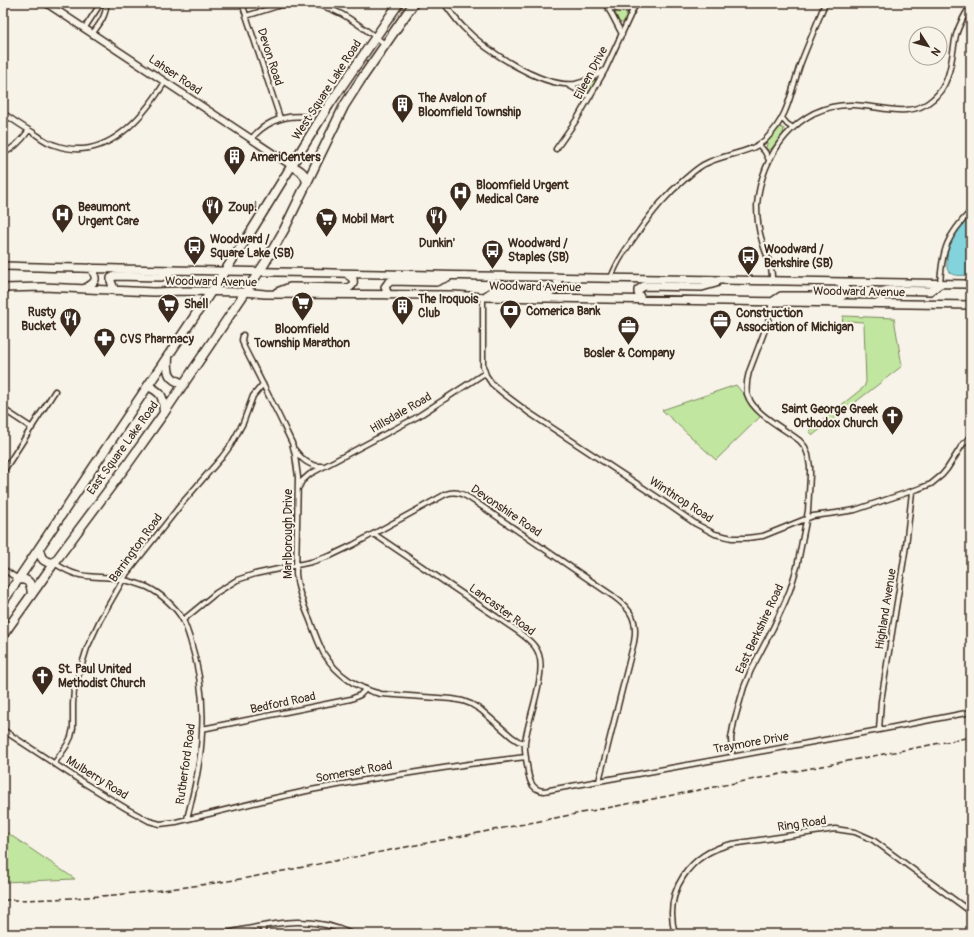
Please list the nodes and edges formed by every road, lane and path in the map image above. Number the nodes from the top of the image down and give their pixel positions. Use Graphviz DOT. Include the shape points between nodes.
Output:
graph roads {
  1 [pos="46,3"];
  2 [pos="101,3"];
  3 [pos="106,3"];
  4 [pos="242,3"];
  5 [pos="293,3"];
  6 [pos="304,3"];
  7 [pos="399,3"];
  8 [pos="414,3"];
  9 [pos="444,3"];
  10 [pos="636,3"];
  11 [pos="826,3"];
  12 [pos="605,4"];
  13 [pos="971,6"];
  14 [pos="634,8"];
  15 [pos="246,16"];
  16 [pos="84,29"];
  17 [pos="92,34"];
  18 [pos="622,34"];
  19 [pos="376,37"];
  20 [pos="386,44"];
  21 [pos="605,70"];
  22 [pos="166,82"];
  23 [pos="565,84"];
  24 [pos="590,97"];
  25 [pos="3,113"];
  26 [pos="308,117"];
  27 [pos="280,118"];
  28 [pos="782,118"];
  29 [pos="793,128"];
  30 [pos="29,130"];
  31 [pos="251,139"];
  32 [pos="759,145"];
  33 [pos="556,149"];
  34 [pos="3,154"];
  35 [pos="769,160"];
  36 [pos="292,166"];
  37 [pos="307,182"];
  38 [pos="971,211"];
  39 [pos="3,266"];
  40 [pos="91,268"];
  41 [pos="175,270"];
  42 [pos="225,271"];
  43 [pos="259,272"];
  44 [pos="347,274"];
  45 [pos="452,275"];
  46 [pos="556,277"];
  47 [pos="611,278"];
  48 [pos="724,280"];
  49 [pos="772,282"];
  50 [pos="841,283"];
  51 [pos="940,284"];
  52 [pos="971,284"];
  53 [pos="3,288"];
  54 [pos="84,288"];
  55 [pos="115,290"];
  56 [pos="211,291"];
  57 [pos="245,292"];
  58 [pos="273,294"];
  59 [pos="388,295"];
  60 [pos="484,297"];
  61 [pos="641,299"];
  62 [pos="772,302"];
  63 [pos="883,303"];
  64 [pos="971,305"];
  65 [pos="243,335"];
  66 [pos="168,357"];
  67 [pos="485,373"];
  68 [pos="184,384"];
  69 [pos="263,384"];
  70 [pos="148,386"];
  71 [pos="55,391"];
  72 [pos="3,409"];
  73 [pos="164,413"];
  74 [pos="32,428"];
  75 [pos="971,437"];
  76 [pos="294,448"];
  77 [pos="325,466"];
  78 [pos="3,472"];
  79 [pos="298,490"];
  80 [pos="912,492"];
  81 [pos="806,519"];
  82 [pos="374,534"];
  83 [pos="39,549"];
  84 [pos="54,563"];
  85 [pos="296,565"];
  86 [pos="3,569"];
  87 [pos="18,579"];
  88 [pos="123,580"];
  89 [pos="32,594"];
  90 [pos="3,602"];
  91 [pos="183,620"];
  92 [pos="3,635"];
  93 [pos="366,689"];
  94 [pos="971,712"];
  95 [pos="202,729"];
  96 [pos="3,730"];
  97 [pos="879,730"];
  98 [pos="525,743"];
  99 [pos="732,757"];
  100 [pos="526,758"];
  101 [pos="54,764"];
  102 [pos="600,781"];
  103 [pos="536,789"];
  104 [pos="187,819"];
  105 [pos="971,912"];
  106 [pos="263,926"];
  107 [pos="222,934"];
  108 [pos="263,934"];
  109 [pos="352,934"];
  110 [pos="675,934"];
  1 -- 16 [label="street, Lahser Road"];
  2 -- 16 [label="street"];
  3 -- 17 [label="street" via="104,17"];
  4 -- 15 [label="street, Devon Road"];
  5 -- 15 [label="street"];
  6 -- 19 [label="street" via="321,5 338,12"];
  7 -- 19 [label="highway, West Square Lake Road"];
  8 -- 20 [label="highway, West Square Lake Road"];
  9 -- 23 [label="street" via="473,37 496,54 532,74"];
  10 -- 14 [label="street, Eileen Drive"];
  11 -- 28 [label="street"];
  12 -- 14 [label="street" via="617,10"];
  12 -- 18 [label="street"];
  13 -- 29 [label="street" via="957,34 946,82 931,102 906,110 853,105 835,106 813,114"];
  14 -- 18 [label="street, Eileen Drive"];
  15 -- 27 [label="street, Devon Road"];
  16 -- 17 [label="street, Lahser Road"];
  17 -- 22 [label="street, Lahser Road"];
  18 -- 21 [label="street, Eileen Drive"];
  19 -- 20 [label="street"];
  19 -- 36 [label="highway, West Square Lake Road"];
  20 -- 37 [label="highway, West Square Lake Road" via="344,106"];
  21 -- 23 [label="street" via="582,82"];
  21 -- 24 [label="street, Eileen Drive"];
  22 -- 30 [label="street" via="150,106 135,122 118,136 93,148 64,148 49,143"];
  22 -- 31 [label="street, Lahser Road"];
  23 -- 24 [label="street"];
  24 -- 33 [label="street, Eileen Drive"];
  25 -- 30 [label="street"];
  26 -- 27 [label="street"];
  27 -- 31 [label="street" via="262,128"];
  28 -- 29 [label="street"];
  28 -- 32 [label="street"];
  29 -- 35 [label="street"];
  30 -- 34 [label="street" via="16,146"];
  31 -- 36 [label="street, Lahser Road"];
  32 -- 35 [label="street"];
  32 -- 47 [label="street" via="708,162 678,185 657,206 634,237"];
  35 -- 49 [label="street" via="757,211 760,236 772,270"];
  36 -- 37 [label="highway" via="303,173"];
  36 -- 42 [label="highway, West Square Lake Road"];
  37 -- 43 [label="highway, West Square Lake Road" via="280,237"];
  38 -- 51 [label="street" via="947,242 942,259"];
  39 -- 40 [label="main road, Woodward Avenue"];
  40 -- 41 [label="main road, Woodward Avenue"];
  40 -- 54 [label="main road" via="96,278"];
  41 -- 42 [label="main road, Woodward Avenue"];
  41 -- 55 [label="main road" via="161,277 115,276 111,278"];
  42 -- 43 [label="main road, Woodward Avenue"];
  42 -- 56 [label="highway, East Square Lake Road"];
  43 -- 44 [label="main road, Woodward Avenue"];
  43 -- 57 [label="highway, East Square Lake Road"];
  44 -- 45 [label="main road, Woodward Avenue"];
  44 -- 58 [label="main road" via="354,279 353,286 349,288 290,286"];
  45 -- 46 [label="main road, Woodward Avenue"];
  45 -- 59 [label="main road" via="436,282 391,281 385,287"];
  46 -- 47 [label="main road, Woodward Avenue"];
  46 -- 60 [label="main road" via="557,288 550,292 494,290"];
  47 -- 48 [label="main road, Woodward Avenue"];
  48 -- 49 [label="main road, Woodward Avenue"];
  48 -- 61 [label="main road" via="702,287 644,286 638,290"];
  49 -- 50 [label="main road, Woodward Avenue"];
  50 -- 51 [label="main road, Woodward Avenue"];
  50 -- 62 [label="main road" via="846,290 842,296 781,296"];
  51 -- 52 [label="main road, Woodward Avenue"];
  51 -- 63 [label="main road" via="931,291 886,290 881,295"];
  53 -- 54 [label="main road, Woodward Avenue"];
  54 -- 55 [label="main road, Woodward Avenue"];
  55 -- 56 [label="main road, Woodward Avenue"];
  56 -- 57 [label="main road, Woodward Avenue"];
  56 -- 66 [label="highway, East Square Lake Road"];
  57 -- 58 [label="main road, Woodward Avenue"];
  57 -- 68 [label="highway, East Square Lake Road"];
  58 -- 59 [label="main road, Woodward Avenue"];
  59 -- 60 [label="main road, Woodward Avenue"];
  60 -- 61 [label="main road, Woodward Avenue"];
  60 -- 67 [label="street"];
  61 -- 62 [label="main road, Woodward Avenue"];
  62 -- 63 [label="main road, Woodward Avenue"];
  62 -- 81 [label="street, East Berkshire Road" via="768,322 747,378 747,389 750,399 759,410 805,446 810,461"];
  63 -- 64 [label="main road, Woodward Avenue"];
  65 -- 69 [label="street, Marlborough Drive" via="244,347"];
  66 -- 68 [label="highway" via="170,376"];
  66 -- 70 [label="highway, East Square Lake Road"];
  67 -- 77 [label="street, Hillsdale Road" via="413,419"];
  67 -- 81 [label="street, Winthrop Road" via="492,384 528,412 707,530 732,538 753,538 768,535"];
  68 -- 73 [label="highway, East Square Lake Road"];
  69 -- 76 [label="street, Marlborough Drive"];
  69 -- 88 [label="street, Barrington Road" via="253,396 243,423 227,451 183,502"];
  70 -- 73 [label="highway" via="161,395"];
  70 -- 83 [label="highway, East Square Lake Road"];
  71 -- 74 [label="street"];
  72 -- 74 [label="street"];
  73 -- 84 [label="highway, East Square Lake Road"];
  74 -- 78 [label="street"];
  75 -- 80 [label="street, Winthrop Road" via="942,475 931,484"];
  76 -- 77 [label="street" via="307,463"];
  76 -- 79 [label="street, Marlborough Drive"];
  77 -- 79 [label="street, Hillsdale Road" via="306,477"];
  79 -- 85 [label="street, Marlborough Drive"];
  80 -- 81 [label="street, Winthrop Road" via="855,510"];
  80 -- 97 [label="street, Highland Avenue" via="905,553 881,701"];
  81 -- 99 [label="street, East Berkshire Road" via="790,590 740,698 732,730"];
  82 -- 85 [label="street, Devonshire Road" via="330,556"];
  82 -- 98 [label="street, Lancaster Road" via="516,630 536,648 540,658 540,672"];
  82 -- 102 [label="street, Devonshire Road" via="446,494 459,493 607,591 628,609 635,623 635,637"];
  83 -- 84 [label="highway" via="45,562"];
  83 -- 87 [label="highway, East Square Lake Road"];
  84 -- 88 [label="street, Rutherford Road" via="76,574"];
  84 -- 89 [label="highway, East Square Lake Road"];
  85 -- 91 [label="street, Devonshire Road" via="237,580 216,593"];
  85 -- 93 [label="street, Marlborough Drive" via="300,596 322,650 339,672"];
  86 -- 87 [label="street"];
  87 -- 89 [label="highway" via="28,581"];
  87 -- 90 [label="highway, East Square Lake Road"];
  88 -- 91 [label="street, Rutherford Road" via="158,594"];
  88 -- 101 [label="street, Barrington Road" via="94,630 87,648 74,690 72,733"];
  89 -- 92 [label="highway, East Square Lake Road"];
  91 -- 95 [label="street, Rutherford Road" via="197,667"];
  93 -- 95 [label="street, Bedford Road" via="351,699"];
  93 -- 98 [label="street, Marlborough Drive" via="381,694 452,698 463,701 481,710 512,737"];
  94 -- 97 [label="street, Traymore Drive"];
  95 -- 104 [label="street, Rutherford Road" via="195,785"];
  96 -- 101 [label="street, Mulberry Road"];
  97 -- 99 [label="street, Traymore Drive"];
  98 -- 100 [label="street, Lancaster Road"];
  99 -- 102 [label="street, Traymore Drive"];
  100 -- 103 [label="street, Lancaster Road" via="530,782"];
  100 -- 104 [label="street, Somerset Road" via="462,765 311,790"];
  101 -- 104 [label="street, Mulberry Road" via="149,821 164,824"];
  102 -- 103 [label="street, Traymore Drive" via="544,791"];
  105 -- 110 [label="street, Ring Road" via="873,840 855,832 831,830 732,844 718,847 705,854 687,870 676,891 672,910"];
  106 -- 107 [label="street"];
  106 -- 108 [label="street"];
  106 -- 109 [label="street" via="284,922 318,923"];
}
